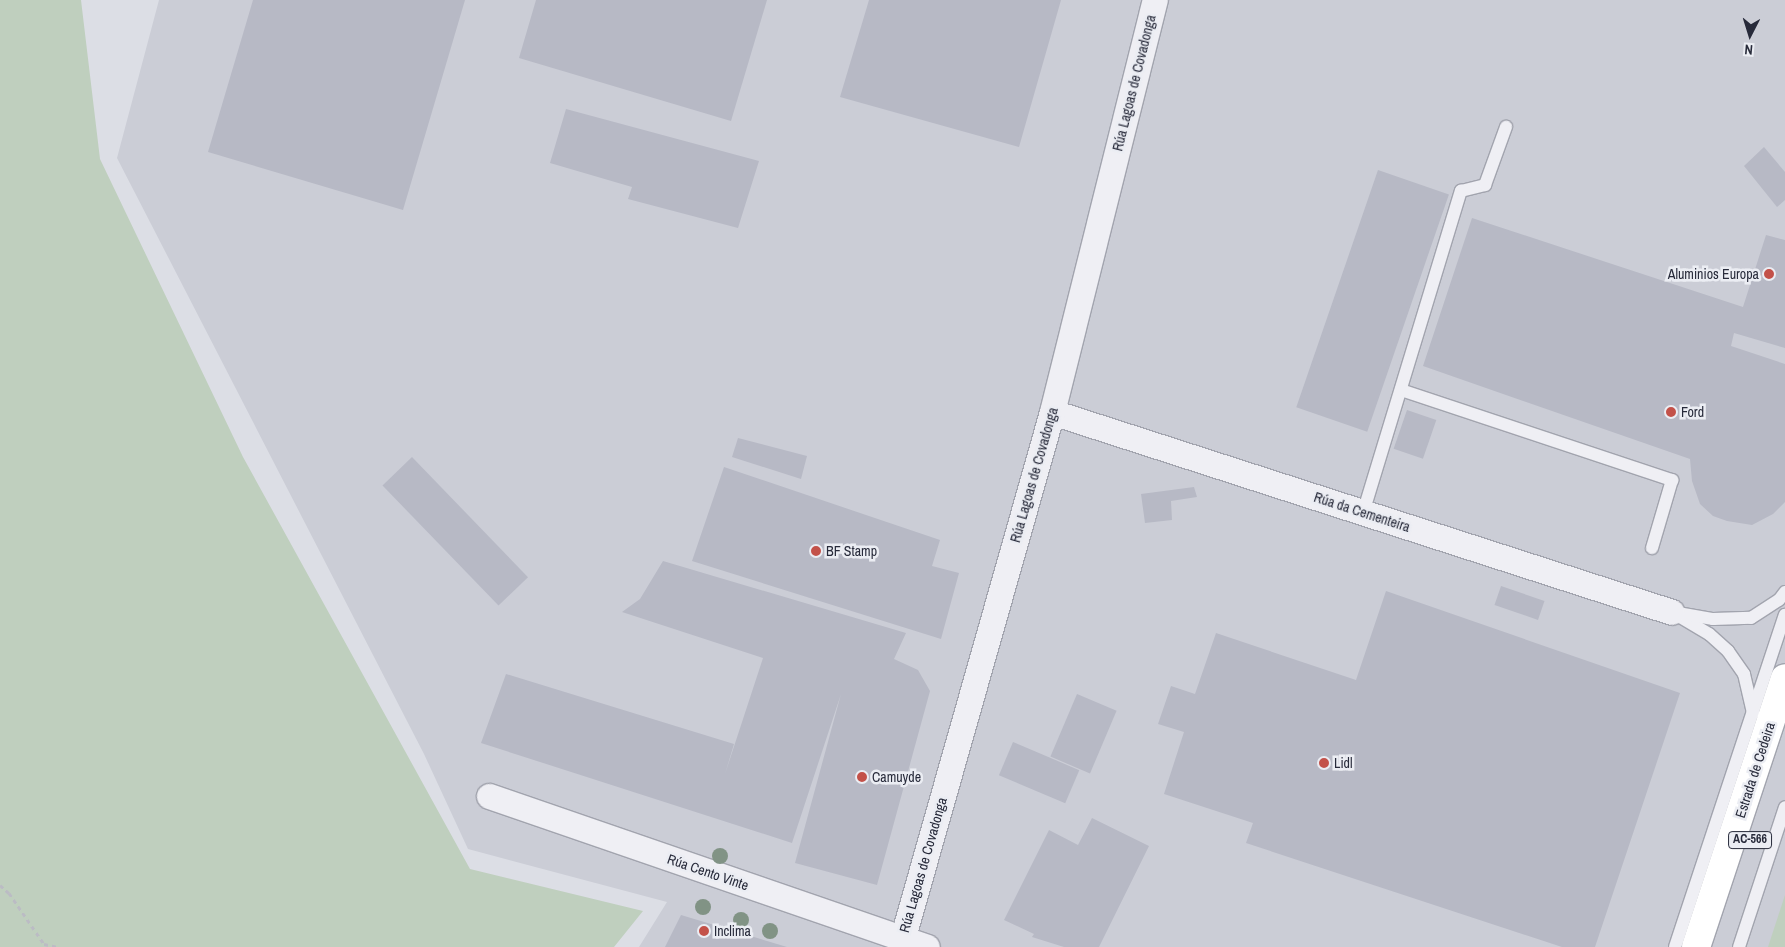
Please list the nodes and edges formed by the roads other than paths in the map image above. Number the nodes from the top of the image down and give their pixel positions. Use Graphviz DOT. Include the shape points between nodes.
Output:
graph roads {
  1 [pos="1154,0"];
  2 [pos="1506,127"];
  3 [pos="1401,390"];
  4 [pos="1052,412"];
  5 [pos="1363,512"];
  6 [pos="1652,548"];
  7 [pos="1785,592"];
  8 [pos="1672,612"];
  9 [pos="1785,615"];
  10 [pos="1785,678"];
  11 [pos="1753,715"];
  12 [pos="1785,734"];
  13 [pos="489,796"];
  14 [pos="1785,807"];
  15 [pos="901,943"];
  16 [pos="927,947"];
  17 [pos="1676,947"];
  18 [pos="1696,947"];
  19 [pos="1715,947"];
  20 [pos="1740,947"];
  1 -- 4 [label="street, Rúa Lagoas de Covadonga"];
  2 -- 3 [label="lane" via="1485,185 1461,191"];
  3 -- 5 [label="lane"];
  3 -- 6 [label="lane" via="1672,480"];
  4 -- 5 [label="street, Rúa da Cementeira"];
  4 -- 15 [label="street, Rúa Lagoas de Covadonga"];
  5 -- 8 [label="street, Rúa da Cementeira"];
  7 -- 8 [label="lane" via="1779,600 1751,618 1713,619"];
  8 -- 11 [label="lane" via="1709,634 1728,651 1744,674"];
  9 -- 11 [label="lane"];
  10 -- 18 [label="main road, Estrada de Cedeira"];
  11 -- 17 [label="lane"];
  12 -- 19 [label="main road, Estrada de Cedeira / AC-566"];
  13 -- 15 [label="street, Rúa Cento Vinte"];
  14 -- 20 [label="lane"];
  15 -- 16 [label="street, Rúa Cento Vinte"];
}
